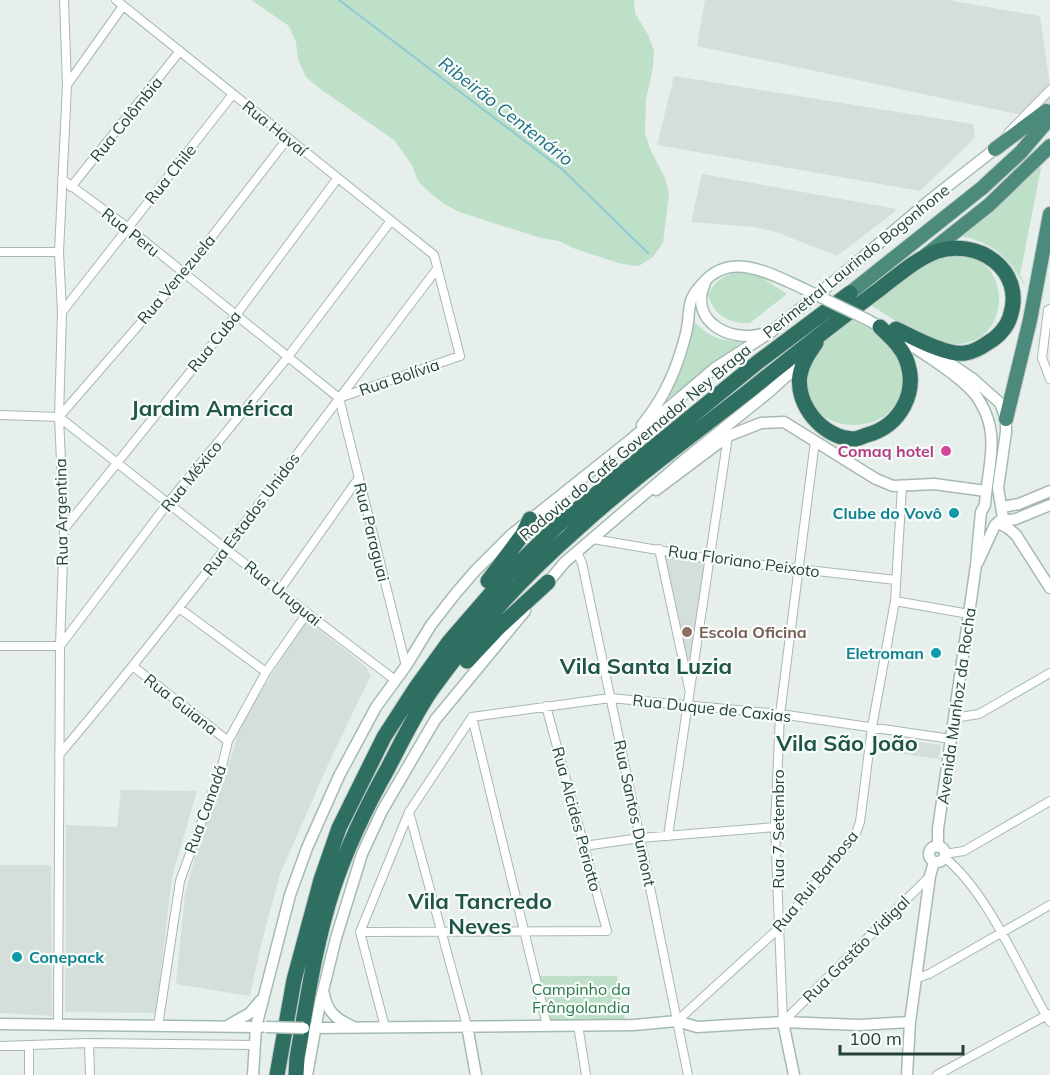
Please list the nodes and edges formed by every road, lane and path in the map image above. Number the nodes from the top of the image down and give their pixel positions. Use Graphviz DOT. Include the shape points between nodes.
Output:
graph roads {
  1 [pos="64,0"];
  2 [pos="116,0"];
  3 [pos="123,6"];
  4 [pos="180,51"];
  5 [pos="66,85"];
  6 [pos="1050,90"];
  7 [pos="233,94"];
  8 [pos="1050,108"];
  9 [pos="1050,117"];
  10 [pos="288,138"];
  11 [pos="1050,146"];
  12 [pos="995,149"];
  13 [pos="62,179"];
  14 [pos="337,179"];
  15 [pos="71,187"];
  16 [pos="1050,214"];
  17 [pos="390,222"];
  18 [pos="127,227"];
  19 [pos="0,252"];
  20 [pos="59,252"];
  21 [pos="924,256"];
  22 [pos="437,269"];
  23 [pos="183,274"];
  24 [pos="707,279"];
  25 [pos="850,293"];
  26 [pos="1050,309"];
  27 [pos="62,312"];
  28 [pos="236,315"];
  29 [pos="874,324"];
  30 [pos="829,327"];
  31 [pos="896,329"];
  32 [pos="771,332"];
  33 [pos="807,356"];
  34 [pos="287,358"];
  35 [pos="1050,379"];
  36 [pos="339,398"];
  37 [pos="0,415"];
  38 [pos="59,417"];
  39 [pos="1005,419"];
  40 [pos="728,436"];
  41 [pos="629,441"];
  42 [pos="815,441"];
  43 [pos="117,461"];
  44 [pos="358,479"];
  45 [pos="902,487"];
  46 [pos="986,491"];
  47 [pos="1050,491"];
  48 [pos="168,503"];
  49 [pos="1050,505"];
  50 [pos="1001,506"];
  51 [pos="983,510"];
  52 [pos="619,516"];
  53 [pos="530,519"];
  54 [pos="998,523"];
  55 [pos="64,529"];
  56 [pos="593,538"];
  57 [pos="226,548"];
  58 [pos="659,549"];
  59 [pos="577,552"];
  60 [pos="711,559"];
  61 [pos="976,565"];
  62 [pos="799,570"];
  63 [pos="896,580"];
  64 [pos="548,582"];
  65 [pos="1050,588"];
  66 [pos="279,591"];
  67 [pos="895,601"];
  68 [pos="179,608"];
  69 [pos="307,613"];
  70 [pos="969,614"];
  71 [pos="0,646"];
  72 [pos="60,646"];
  73 [pos="406,666"];
  74 [pos="134,667"];
  75 [pos="266,672"];
  76 [pos="1050,673"];
  77 [pos="395,680"];
  78 [pos="690,692"];
  79 [pos="610,698"];
  80 [pos="688,705"];
  81 [pos="546,706"];
  82 [pos="403,707"];
  83 [pos="780,714"];
  84 [pos="472,717"];
  85 [pos="954,718"];
  86 [pos="872,727"];
  87 [pos="951,739"];
  88 [pos="402,740"];
  89 [pos="228,741"];
  90 [pos="59,756"];
  91 [pos="1050,801"];
  92 [pos="409,812"];
  93 [pos="775,826"];
  94 [pos="668,836"];
  95 [pos="640,838"];
  96 [pos="584,846"];
  97 [pos="940,855"];
  98 [pos="930,876"];
  99 [pos="1050,904"];
  100 [pos="779,928"];
  101 [pos="524,931"];
  102 [pos="360,932"];
  103 [pos="441,933"];
  104 [pos="1002,934"];
  105 [pos="917,978"];
  106 [pos="325,981"];
  107 [pos="265,995"];
  108 [pos="1049,1017"];
  109 [pos="677,1021"];
  110 [pos="783,1022"];
  111 [pos="910,1023"];
  112 [pos="0,1024"];
  113 [pos="58,1025"];
  114 [pos="547,1025"];
  115 [pos="578,1025"];
  116 [pos="158,1026"];
  117 [pos="467,1026"];
  118 [pos="226,1027"];
  119 [pos="261,1027"];
  120 [pos="309,1028"];
  121 [pos="357,1028"];
  122 [pos="385,1028"];
  123 [pos="89,1043"];
  124 [pos="0,1046"];
  125 [pos="29,1046"];
  126 [pos="254,1046"];
  127 [pos="29,1075"];
  128 [pos="90,1075"];
  129 [pos="253,1075"];
  130 [pos="277,1075"];
  131 [pos="296,1075"];
  132 [pos="307,1075"];
  133 [pos="476,1075"];
  134 [pos="586,1075"];
  135 [pos="688,1075"];
  136 [pos="794,1075"];
  137 [pos="907,1075"];
  138 [pos="937,1075"];
  1 -- 5 [label="street, Rua Argentina"];
  2 -- 3 [label="street, Rua Havaí"];
  3 -- 4 [label="street, Rua Havaí"];
  3 -- 5 [label="street"];
  4 -- 7 [label="street, Rua Havaí"];
  4 -- 15 [label="street, Rua Colômbia"];
  5 -- 13 [label="street, Rua Argentina"];
  6 -- 12 [label="street, Perimetral Laurindo Bogonhone"];
  7 -- 10 [label="street, Rua Havaí"];
  7 -- 18 [label="street, Rua Chile"];
  8 -- 12 [label="highway"];
  9 -- 25 [label="highway, Rodovia do Café Governador Ney Braga" via="1021,152 982,188"];
  10 -- 14 [label="street, Rua Havaí"];
  10 -- 23 [label="street, Rua Venezuela"];
  11 -- 21 [label="highway, Rodovia do Café Governador Ney Braga" via="989,205"];
  12 -- 32 [label="main road, Perimetral Laurindo Bogonhone"];
  13 -- 15 [label="street, Rua Peru"];
  13 -- 20 [label="street, Rua Argentina"];
  14 -- 17 [label="street, Rua Havaí"];
  14 -- 28 [label="street, Rua Cuba"];
  15 -- 18 [label="street, Rua Peru"];
  16 -- 39 [label="highway" via="1030,320"];
  17 -- 22 [label="street, Rua Havaí" via="434,255"];
  17 -- 34 [label="street, Rua México"];
  18 -- 23 [label="street, Rua Peru"];
  18 -- 27 [label="street, Rua Chile"];
  19 -- 20 [label="street"];
  20 -- 27 [label="street, Rua Argentina"];
  21 -- 30 [label="highway, Rodovia do Café Governador Ney Braga"];
  21 -- 31 [label="highway" via="958,247 993,260 1003,269 1014,294 1009,323 994,339 968,353 954,354"];
  22 -- 36 [label="street, Rua Estados Unidos"];
  22 -- 36 [label="street, Rua Bolívia" via="460,356"];
  23 -- 28 [label="street, Rua Peru"];
  23 -- 38 [label="street, Rua Venezuela"];
  24 -- 29 [label="main road, bridge" via="716,271 731,267 761,270"];
  24 -- 32 [label="main road" via="701,306 714,326 740,336"];
  24 -- 41 [label="main road" via="691,300 687,328 670,380"];
  25 -- 82 [label="highway, Rodovia do Café Governador Ney Braga" via="758,362 557,526 471,615"];
  26 -- 35 [label="street" via="1042,358"];
  27 -- 38 [label="street, Rua Argentina"];
  28 -- 34 [label="street, Rua Peru"];
  28 -- 43 [label="street, Rua Cuba"];
  29 -- 31 [label="main road"];
  29 -- 33 [label="highway" via="900,346 907,361 910,388 894,421 876,432 854,439 828,430 813,418 799,385"];
  29 -- 46 [label="main road" via="941,366 977,396 991,429"];
  30 -- 33 [label="highway"];
  30 -- 88 [label="highway, Rodovia do Café Governador Ney Braga" via="662,458 543,560 449,666"];
  31 -- 39 [label="main road" via="987,390 1000,403"];
  32 -- 41 [label="main road, Perimetral Laurindo Bogonhone" via="715,368"];
  33 -- 52 [label="main road"];
  34 -- 36 [label="street, Rua Peru"];
  34 -- 48 [label="street, Rua México"];
  36 -- 44 [label="street, Rua Paraguai"];
  36 -- 57 [label="street, Rua Estados Unidos"];
  37 -- 38 [label="street"];
  38 -- 43 [label="street, Rua Uruguai"];
  38 -- 55 [label="street, Rua Argentina"];
  39 -- 50 [label="main road" via="998,488"];
  40 -- 42 [label="main road" via="761,423 784,422"];
  40 -- 52 [label="main road"];
  40 -- 60 [label="street"];
  41 -- 53 [label="main road, Perimetral Laurindo Bogonhone"];
  42 -- 45 [label="main road" via="876,479"];
  42 -- 62 [label="street, Rua 7 Setembro"];
  43 -- 48 [label="street, Rua Uruguai"];
  43 -- 55 [label="street, Rua Cuba"];
  44 -- 66 [label="street"];
  44 -- 73 [label="street, Rua Paraguai"];
  45 -- 46 [label="main road" via="934,484"];
  45 -- 63 [label="street, Rua Rui Barbosa"];
  46 -- 51 [label="main road"];
  47 -- 50 [label="main road" via="1019,504"];
  48 -- 57 [label="street, Rua Uruguai"];
  48 -- 72 [label="street, Rua México"];
  49 -- 54 [label="main road"];
  50 -- 51 [label="main road" via="994,502"];
  50 -- 54 [label="main road" via="1004,514"];
  51 -- 54 [label="main road" via="987,524"];
  51 -- 61 [label="main road"];
  52 -- 56 [label="main road"];
  53 -- 73 [label="main road, Perimetral Laurindo Bogonhone" via="475,571 431,625"];
  53 -- 82 [label="highway" via="505,561 446,634"];
  54 -- 61 [label="main road"];
  54 -- 65 [label="main road" via="1016,535"];
  55 -- 72 [label="street, Rua Argentina"];
  56 -- 58 [label="street, Rua Floriano Peixoto"];
  56 -- 59 [label="main road"];
  57 -- 66 [label="street, Rua Uruguai"];
  57 -- 68 [label="street, Rua Estados Unidos"];
  58 -- 60 [label="street, Rua Floriano Peixoto"];
  58 -- 78 [label="street"];
  59 -- 64 [label="main road"];
  59 -- 79 [label="street, Rua Santos Dumont"];
  60 -- 62 [label="street, Rua Floriano Peixoto"];
  60 -- 78 [label="street"];
  61 -- 70 [label="main road, Avenida Munhoz da Rocha"];
  62 -- 63 [label="street, Rua Floriano Peixoto"];
  62 -- 83 [label="street, Rua 7 Setembro"];
  63 -- 67 [label="street, Rua Rui Barbosa"];
  64 -- 88 [label="highway" via="471,655"];
  64 -- 106 [label="main road" via="448,701 402,774 362,854"];
  66 -- 69 [label="street, Rua Uruguai"];
  67 -- 70 [label="street"];
  67 -- 86 [label="street, Rua Rui Barbosa"];
  68 -- 74 [label="street, Rua Estados Unidos"];
  68 -- 75 [label="street"];
  69 -- 75 [label="street, Rua Canadá"];
  69 -- 77 [label="street, Rua Uruguai"];
  70 -- 85 [label="main road, Avenida Munhoz da Rocha"];
  71 -- 72 [label="street"];
  72 -- 90 [label="street, Rua Argentina"];
  73 -- 77 [label="main road, Perimetral Laurindo Bogonhone"];
  74 -- 89 [label="street, Rua Guiana"];
  74 -- 90 [label="street, Rua Estados Unidos"];
  75 -- 89 [label="street, Rua Canadá"];
  76 -- 85 [label="street" via="979,714"];
  77 -- 107 [label="main road, Perimetral Laurindo Bogonhone" via="339,776 307,848 290,895"];
  78 -- 80 [label="street"];
  79 -- 80 [label="street, Rua Duque de Caxias"];
  79 -- 81 [label="street, Rua Duque de Caxias"];
  79 -- 95 [label="street, Rua Santos Dumont"];
  80 -- 83 [label="street, Rua Duque de Caxias"];
  80 -- 94 [label="street"];
  81 -- 84 [label="street, Rua Duque de Caxias"];
  81 -- 96 [label="street, Rua Alcides Periotto"];
  82 -- 130 [label="highway, Rodovia do Café Governador Ney Braga" via="339,828 321,880 294,980"];
  83 -- 86 [label="street, Rua Duque de Caxias"];
  83 -- 93 [label="street, Rua 7 Setembro"];
  84 -- 92 [label="street"];
  84 -- 101 [label="street"];
  85 -- 87 [label="main road, Avenida Munhoz da Rocha"];
  86 -- 87 [label="street, Rua Duque de Caxias"];
  86 -- 100 [label="street, Rua Rui Barbosa" via="855,836"];
  87 -- 97 [label="main road, Avenida Munhoz da Rocha" via="938,829"];
  88 -- 131 [label="highway, Rodovia do Café Governador Ney Braga" via="346,850 332,891 317,944"];
  89 -- 116 [label="street, Rua Canadá" via="180,881"];
  90 -- 113 [label="street, Rua Argentina"];
  91 -- 97 [label="street" via="964,851"];
  92 -- 102 [label="street"];
  92 -- 103 [label="street"];
  93 -- 94 [label="street"];
  93 -- 100 [label="street, Rua 7 Setembro"];
  94 -- 95 [label="street"];
  95 -- 96 [label="street"];
  95 -- 109 [label="street, Rua Santos Dumont"];
  96 -- 101 [label="street, Rua Alcides Periotto" via="607,931"];
  97 -- 98 [label="main road, Avenida Munhoz da Rocha"];
  97 -- 104 [label="street" via="972,886"];
  98 -- 105 [label="main road, Avenida Munhoz da Rocha"];
  98 -- 110 [label="street, Rua Gastão Vidigal"];
  99 -- 104 [label="street"];
  100 -- 109 [label="street, Rua Rui Barbosa"];
  100 -- 110 [label="street, Rua 7 Setembro"];
  101 -- 103 [label="street"];
  101 -- 114 [label="street"];
  102 -- 103 [label="street"];
  102 -- 122 [label="street"];
  103 -- 117 [label="street"];
  104 -- 105 [label="street"];
  104 -- 108 [label="street"];
  105 -- 111 [label="main road, Avenida Munhoz da Rocha"];
  106 -- 120 [label="main road"];
  106 -- 121 [label="main road" via="328,1009"];
  107 -- 118 [label="main road" via="250,1013"];
  107 -- 119 [label="main road, Perimetral Laurindo Bogonhone"];
  108 -- 138 [label="street"];
  109 -- 110 [label="main road" via="697,1027"];
  109 -- 115 [label="main road"];
  109 -- 135 [label="street, Rua Santos Dumont"];
  110 -- 111 [label="main road"];
  110 -- 136 [label="main road, Rua 7 Setembro"];
  111 -- 137 [label="main road, Avenida Munhoz da Rocha"];
  112 -- 113 [label="main road"];
  113 -- 116 [label="main road"];
  114 -- 115 [label="main road"];
  114 -- 117 [label="main road"];
  115 -- 134 [label="street"];
  116 -- 118 [label="main road"];
  117 -- 122 [label="main road"];
  117 -- 133 [label="main road"];
  118 -- 119 [label="main road"];
  119 -- 120 [label="main road, bridge"];
  119 -- 126 [label="main road, Perimetral Laurindo Bogonhone"];
  120 -- 121 [label="main road"];
  120 -- 132 [label="main road"];
  121 -- 122 [label="main road"];
  123 -- 125 [label="street"];
  123 -- 126 [label="street"];
  123 -- 128 [label="street"];
  124 -- 125 [label="street"];
  125 -- 127 [label="street"];
  126 -- 129 [label="main road, Perimetral Laurindo Bogonhone"];
}
